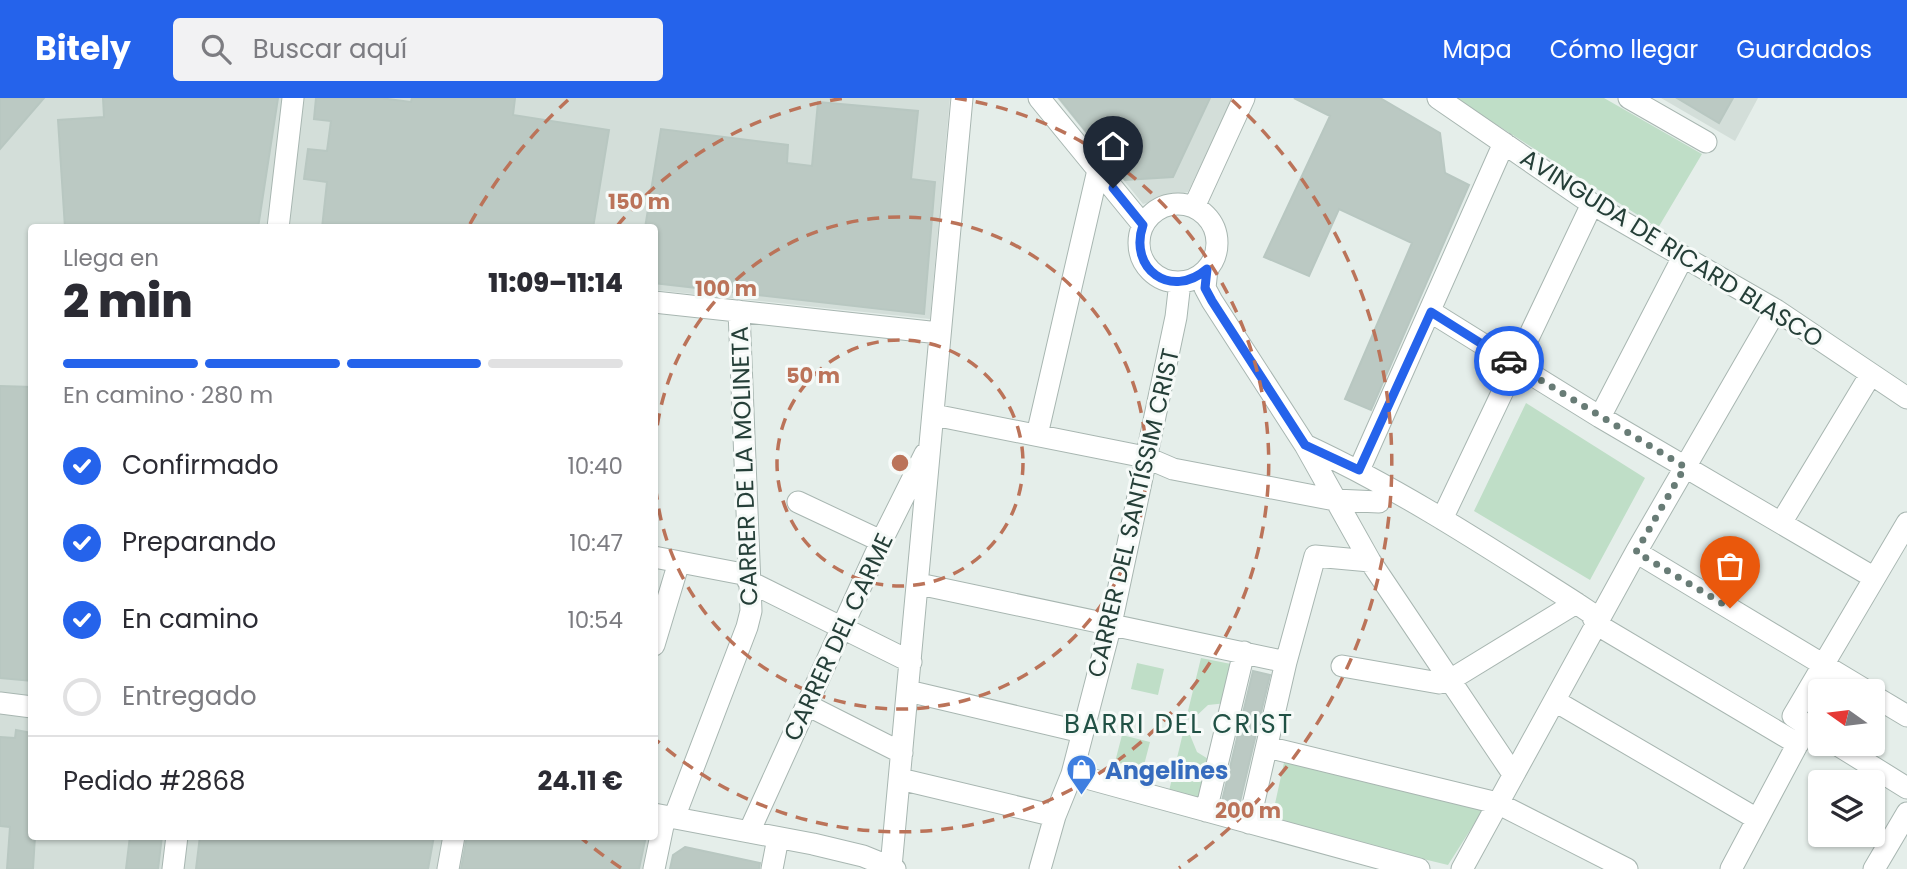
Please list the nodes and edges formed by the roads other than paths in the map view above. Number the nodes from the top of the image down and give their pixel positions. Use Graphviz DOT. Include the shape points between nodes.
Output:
graph roads {
  1 [pos="293,98"];
  2 [pos="1039,98"];
  3 [pos="1244,98"];
  4 [pos="1438,98"];
  5 [pos="1629,98"];
  6 [pos="964,103"];
  7 [pos="1706,142"];
  8 [pos="1504,143"];
  9 [pos="1098,170"];
  10 [pos="1592,204"];
  11 [pos="1194,207"];
  12 [pos="278,224"];
  13 [pos="1143,225"];
  14 [pos="1683,257"];
  15 [pos="1193,277"];
  16 [pos="658,302"];
  17 [pos="1776,310"];
  18 [pos="739,311"];
  19 [pos="1431,312"];
  20 [pos="939,333"];
  21 [pos="1515,365"];
  22 [pos="1871,374"];
  23 [pos="1907,398"];
  24 [pos="934,415"];
  25 [pos="1601,418"];
  26 [pos="1037,435"];
  27 [pos="931,443"];
  28 [pos="1305,445"];
  29 [pos="1145,457"];
  30 [pos="1685,467"];
  31 [pos="1359,470"];
  32 [pos="1402,496"];
  33 [pos="1335,500"];
  34 [pos="797,502"];
  35 [pos="1379,502"];
  36 [pos="895,513"];
  37 [pos="1442,519"];
  38 [pos="1782,523"];
  39 [pos="1907,523"];
  40 [pos="924,526"];
  41 [pos="1355,537"];
  42 [pos="881,541"];
  43 [pos="1636,552"];
  44 [pos="658,558"];
  45 [pos="1370,561"];
  46 [pos="679,562"];
  47 [pos="1873,577"];
  48 [pos="748,578"];
  49 [pos="919,584"];
  50 [pos="1576,603"];
  51 [pos="1111,624"];
  52 [pos="1596,624"];
  53 [pos="842,628"];
  54 [pos="658,632"];
  55 [pos="1244,652"];
  56 [pos="911,662"];
  57 [pos="1286,662"];
  58 [pos="1823,665"];
  59 [pos="1342,666"];
  60 [pos="1815,679"];
  61 [pos="1847,679"];
  62 [pos="1450,680"];
  63 [pos="1808,690"];
  64 [pos="908,691"];
  65 [pos="1555,701"];
  66 [pos="0,703"];
  67 [pos="1885,703"];
  68 [pos="807,705"];
  69 [pos="28,706"];
  70 [pos="1907,716"];
  71 [pos="1082,733"];
  72 [pos="1808,735"];
  73 [pos="1267,747"];
  74 [pos="902,753"];
  75 [pos="1855,756"];
  76 [pos="1072,774"];
  77 [pos="1513,774"];
  78 [pos="900,779"];
  79 [pos="1907,788"];
  80 [pos="1497,803"];
  81 [pos="1206,811"];
  82 [pos="1907,813"];
  83 [pos="665,816"];
  84 [pos="1055,816"];
  85 [pos="1757,819"];
  86 [pos="1248,823"];
  87 [pos="749,832"];
  88 [pos="778,838"];
  89 [pos="177,840"];
  90 [pos="453,840"];
  91 [pos="849,861"];
  92 [pos="893,868"];
  93 [pos="173,869"];
  94 [pos="448,869"];
  95 [pos="654,869"];
  96 [pos="772,869"];
  97 [pos="1040,869"];
  98 [pos="1419,869"];
  99 [pos="1462,869"];
  100 [pos="1627,869"];
  101 [pos="1731,869"];
  102 [pos="1874,869"];
  1 -- 12 [label="street"];
  2 -- 9 [label="street"];
  3 -- 11 [label="street"];
  4 -- 8 [label="street, AVINGUDA DE RICARD BLASCO"];
  5 -- 7 [label="street"];
  6 -- 20 [label="street"];
  8 -- 10 [label="street, AVINGUDA DE RICARD BLASCO"];
  8 -- 19 [label="street"];
  9 -- 13 [label="street"];
  9 -- 26 [label="street"];
  10 -- 14 [label="street, AVINGUDA DE RICARD BLASCO"];
  10 -- 21 [label="street"];
  11 -- 13 [label="street" via="1165,206"];
  11 -- 15 [label="street" via="1208,218 1216,235 1215,253"];
  13 -- 15 [label="street" via="1139,245 1145,264 1160,278"];
  14 -- 17 [label="street, AVINGUDA DE RICARD BLASCO"];
  14 -- 25 [label="street"];
  15 -- 28 [label="street" via="1205,288"];
  15 -- 29 [label="street, CARRER DEL SANTÍSSIM CRIST" via="1176,317"];
  16 -- 18 [label="street"];
  17 -- 22 [label="street, AVINGUDA DE RICARD BLASCO"];
  17 -- 30 [label="street"];
  18 -- 20 [label="street"];
  18 -- 48 [label="street, CARRER DE LA MOLINETA"];
  19 -- 21 [label="street"];
  19 -- 31 [label="street"];
  20 -- 24 [label="street"];
  21 -- 25 [label="street"];
  21 -- 37 [label="street"];
  22 -- 23 [label="street, AVINGUDA DE RICARD BLASCO"];
  22 -- 38 [label="street"];
  24 -- 26 [label="street"];
  24 -- 27 [label="street"];
  25 -- 30 [label="street"];
  26 -- 29 [label="street"];
  27 -- 36 [label="street, CARRER DEL CARME"];
  27 -- 40 [label="street"];
  28 -- 31 [label="street"];
  28 -- 33 [label="street"];
  29 -- 33 [label="street" via="1173,469"];
  29 -- 51 [label="street, CARRER DEL SANTÍSSIM CRIST"];
  30 -- 38 [label="street"];
  30 -- 43 [label="street"];
  31 -- 32 [label="street"];
  32 -- 35 [label="street"];
  32 -- 37 [label="street"];
  33 -- 35 [label="street"];
  33 -- 41 [label="street"];
  34 -- 42 [label="street"];
  35 -- 41 [label="street"];
  36 -- 40 [label="street"];
  36 -- 42 [label="street, CARRER DEL CARME"];
  37 -- 50 [label="street"];
  38 -- 47 [label="street"];
  39 -- 47 [label="street"];
  40 -- 49 [label="street"];
  41 -- 45 [label="street"];
  42 -- 53 [label="street, CARRER DEL CARME"];
  43 -- 52 [label="street"];
  43 -- 58 [label="street"];
  44 -- 46 [label="street"];
  45 -- 57 [label="street" via="1315,556"];
  45 -- 62 [label="street"];
  46 -- 48 [label="street"];
  46 -- 54 [label="street"];
  47 -- 58 [label="street"];
  48 -- 53 [label="street"];
  48 -- 83 [label="street, CARRER DE LA MOLINETA" via="751,611 747,627"];
  49 -- 51 [label="street"];
  49 -- 56 [label="street"];
  50 -- 52 [label="street" via="1591,613"];
  50 -- 62 [label="street"];
  51 -- 55 [label="street"];
  51 -- 71 [label="street, CARRER DEL SANTÍSSIM CRIST"];
  52 -- 65 [label="street"];
  52 -- 72 [label="street"];
  53 -- 56 [label="street"];
  53 -- 68 [label="street, CARRER DEL CARME"];
  55 -- 57 [label="street"];
  55 -- 81 [label="street"];
  56 -- 64 [label="street"];
  57 -- 73 [label="street"];
  58 -- 60 [label="street"];
  58 -- 61 [label="street"];
  59 -- 62 [label="street" via="1428,683"];
  62 -- 77 [label="street"];
  63 -- 72 [label="street" via="1793,716"];
  64 -- 71 [label="street"];
  64 -- 74 [label="street"];
  65 -- 77 [label="street"];
  65 -- 85 [label="street"];
  66 -- 69 [label="street"];
  67 -- 70 [label="street"];
  68 -- 74 [label="street"];
  68 -- 87 [label="street, CARRER DEL CARME"];
  71 -- 76 [label="street, CARRER DEL SANTÍSSIM CRIST"];
  72 -- 85 [label="street"];
  73 -- 80 [label="street"];
  73 -- 86 [label="street"];
  74 -- 78 [label="street"];
  75 -- 79 [label="street"];
  76 -- 81 [label="street"];
  76 -- 84 [label="street, CARRER DEL SANTÍSSIM CRIST"];
  77 -- 80 [label="street"];
  78 -- 84 [label="street"];
  78 -- 92 [label="street"];
  80 -- 99 [label="street"];
  80 -- 100 [label="street"];
  81 -- 86 [label="street"];
  82 -- 102 [label="street"];
  83 -- 87 [label="street"];
  83 -- 95 [label="street, CARRER DE LA MOLINETA"];
  84 -- 97 [label="street, CARRER DEL SANTÍSSIM CRIST"];
  85 -- 101 [label="street"];
  86 -- 98 [label="street"];
  87 -- 88 [label="street"];
  88 -- 91 [label="street"];
  88 -- 96 [label="street"];
  89 -- 93 [label="street"];
  90 -- 94 [label="street"];
  91 -- 92 [label="street"];
}
